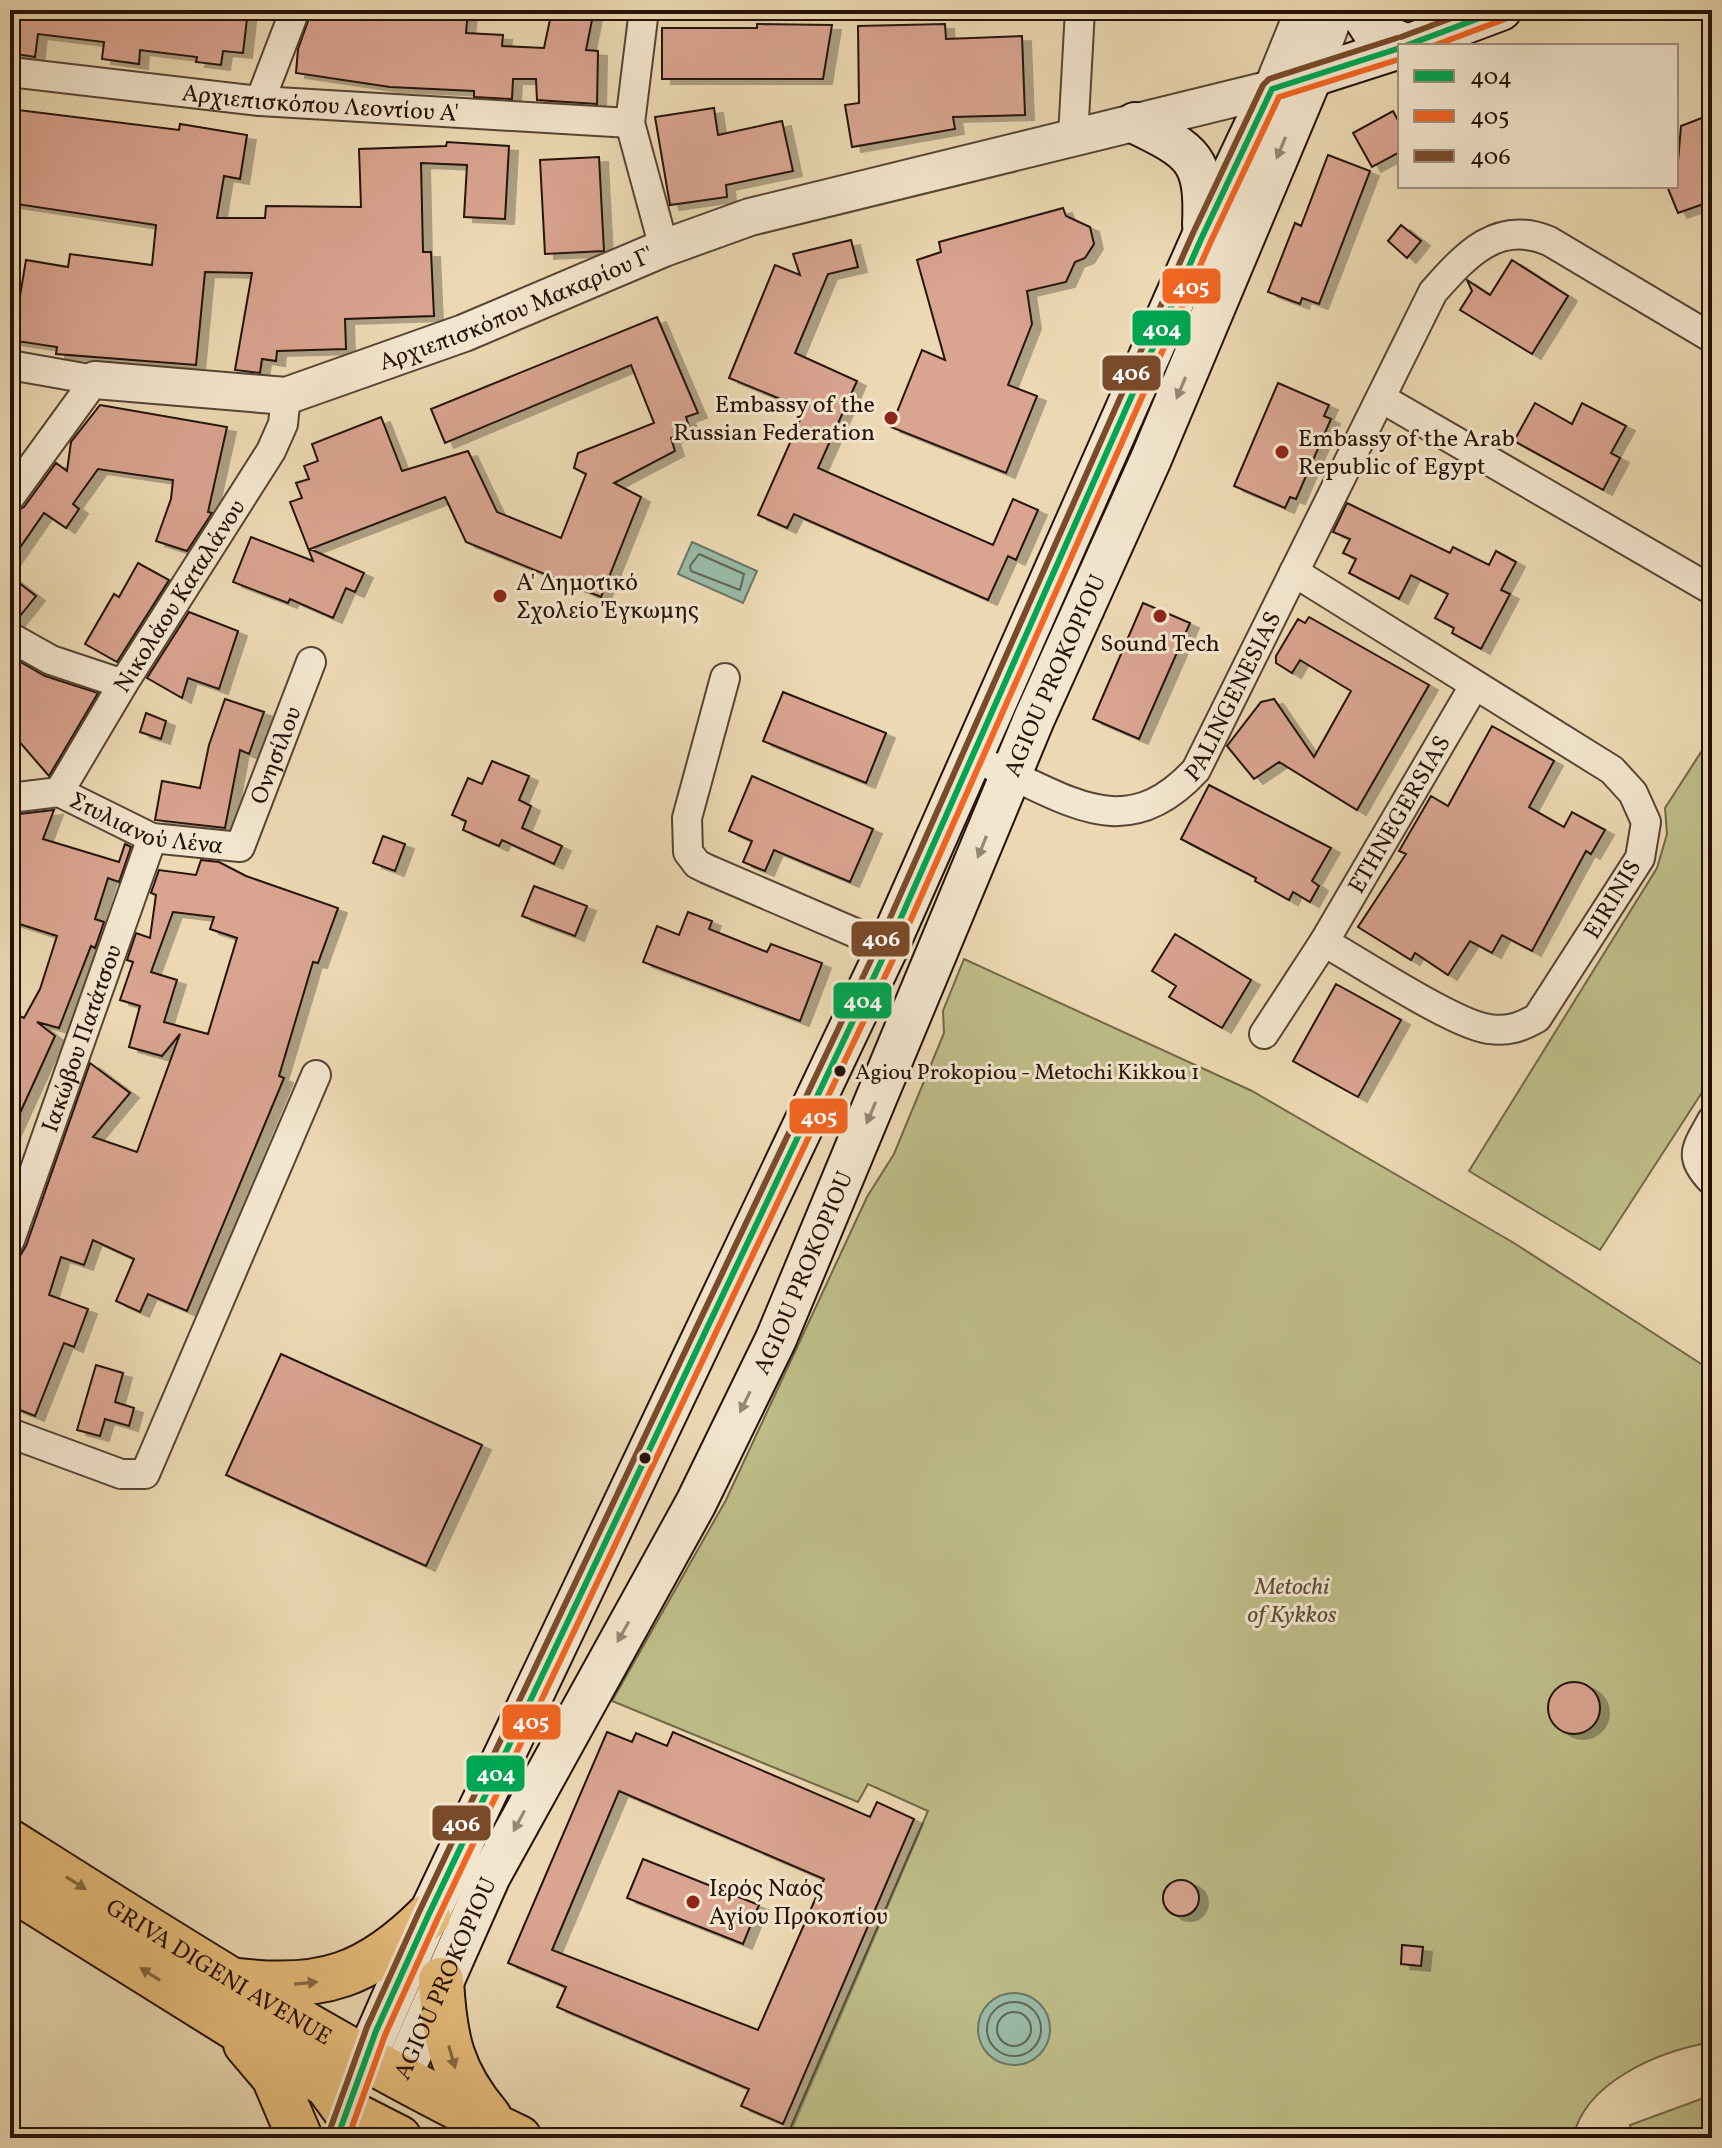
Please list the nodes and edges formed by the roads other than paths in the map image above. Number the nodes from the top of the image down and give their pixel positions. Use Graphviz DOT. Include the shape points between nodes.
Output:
graph roads {
  1 [pos="295,10"];
  2 [pos="644,10"];
  3 [pos="1080,10"];
  4 [pos="1304,10"];
  5 [pos="1336,10"];
  6 [pos="1359,10"];
  7 [pos="1501,10"];
  8 [pos="1400,44"];
  9 [pos="1409,44"];
  10 [pos="1398,48"];
  11 [pos="10,72"];
  12 [pos="1312,76"];
  13 [pos="1272,89"];
  14 [pos="260,101"];
  15 [pos="630,123"];
  16 [pos="1135,123"];
  17 [pos="1073,137"];
  18 [pos="1202,237"];
  19 [pos="664,248"];
  20 [pos="1712,338"];
  21 [pos="10,365"];
  22 [pos="95,380"];
  23 [pos="286,396"];
  24 [pos="1381,398"];
  25 [pos="10,497"];
  26 [pos="1294,572"];
  27 [pos="1712,590"];
  28 [pos="10,637"];
  29 [pos="311,662"];
  30 [pos="725,678"];
  31 [pos="123,684"];
  32 [pos="1474,686"];
  33 [pos="971,757"];
  34 [pos="1011,774"];
  35 [pos="59,792"];
  36 [pos="10,798"];
  37 [pos="152,838"];
  38 [pos="240,847"];
  39 [pos="1324,942"];
  40 [pos="888,947"];
  41 [pos="1264,1034"];
  42 [pos="316,1075"];
  43 [pos="1712,1120"];
  44 [pos="1712,1181"];
  45 [pos="10,1240"];
  46 [pos="10,1433"];
  47 [pos="10,1842"];
  48 [pos="10,1887"];
  49 [pos="428,1916"];
  50 [pos="441,1980"];
  51 [pos="222,1998"];
  52 [pos="368,2107"];
  53 [pos="492,2135"];
  54 [pos="300,2138"];
  1 -- 14 [label="street"];
  2 -- 15 [label="street"];
  3 -- 17 [label="street"];
  4 -- 13 [label="street"];
  5 -- 12 [label="street"];
  6 -- 8 [label="main road" via="1372,30"];
  7 -- 9 [label="main road"];
  10 -- 12 [label="main road"];
  11 -- 14 [label="street, Αρχιεπισκόπου Λεοντίου Α'"];
  12 -- 13 [label="main road"];
  12 -- 34 [label="main road, AGIOU PROKOPIOU, one-way"];
  13 -- 16 [label="street"];
  13 -- 18 [label="main road, AGIOU PROKOPIOU"];
  14 -- 15 [label="street, Αρχιεπισκόπου Λεοντίου Α'"];
  15 -- 19 [label="street"];
  16 -- 17 [label="street, Αρχιεπισκόπου Μακαρίου Γ'"];
  16 -- 18 [label="main road" via="1177,143 1197,164 1205,192"];
  17 -- 19 [label="street, Αρχιεπισκόπου Μακαρίου Γ'" via="750,217"];
  18 -- 33 [label="main road, AGIOU PROKOPIOU"];
  19 -- 23 [label="street, Αρχιεπισκόπου Μακαρίου Γ'" via="464,333"];
  20 -- 24 [label="street, PALINGENESIAS" via="1549,241 1531,233 1506,236 1486,242 1462,260 1433,292"];
  21 -- 22 [label="street"];
  22 -- 23 [label="street, Αρχιεπισκόπου Μακαρίου Γ'"];
  22 -- 25 [label="street"];
  23 -- 31 [label="street, Νικολάου Καταλάνου" via="283,424 271,451"];
  24 -- 26 [label="street, PALINGENESIAS"];
  24 -- 27 [label="street"];
  26 -- 32 [label="street, EIRINIS"];
  26 -- 34 [label="street, PALINGENESIAS" via="1196,770 1176,791 1153,805 1121,814 1082,806"];
  28 -- 31 [label="street" via="51,660"];
  29 -- 38 [label="street, Ονησίλου"];
  30 -- 40 [label="street" via="687,818 688,852 707,869"];
  31 -- 35 [label="street, Νικολάου Καταλάνου"];
  32 -- 39 [label="street, ETHNEGERSIAS"];
  32 -- 39 [label="street, EIRINIS" via="1612,770 1633,793 1646,822 1640,858 1537,1018 1521,1027 1503,1030 1469,1023"];
  33 -- 34 [label="street, PALINGENESIAS"];
  33 -- 40 [label="main road, AGIOU PROKOPIOU"];
  34 -- 50 [label="main road, AGIOU PROKOPIOU, one-way" via="776,1339 696,1503 497,1862"];
  35 -- 36 [label="street, Στυλιανού Λένα"];
  35 -- 37 [label="street, Στυλιανού Λένα"];
  37 -- 38 [label="street, Στυλιανού Λένα"];
  37 -- 45 [label="street, Ιακώβου Πατάτσου"];
  39 -- 41 [label="street, ETHNEGERSIAS"];
  40 -- 49 [label="main road, AGIOU PROKOPIOU"];
  42 -- 46 [label="street" via="145,1474 121,1474"];
  43 -- 44 [label="street" via="1696,1150 1698,1167"];
  47 -- 51 [label="main road, GRIVA DIGENI AVENUE, one-way"];
  51 -- 48 [label="main road, GRIVA DIGENI AVENUE, one-way"];
  51 -- 49 [label="main road, one-way" via="344,1976 382,1958"];
  49 -- 52 [label="main road, AGIOU PROKOPIOU"];
  50 -- 52 [label="main road, AGIOU PROKOPIOU"];
  50 -- 53 [label="main road, one-way" via="456,2072"];
  51 -- 52 [label="main road, GRIVA DIGENI AVENUE"];
  51 -- 54 [label="main road" via="274,2077"];
  52 -- 53 [label="main road, GRIVA DIGENI AVENUE"];
}
